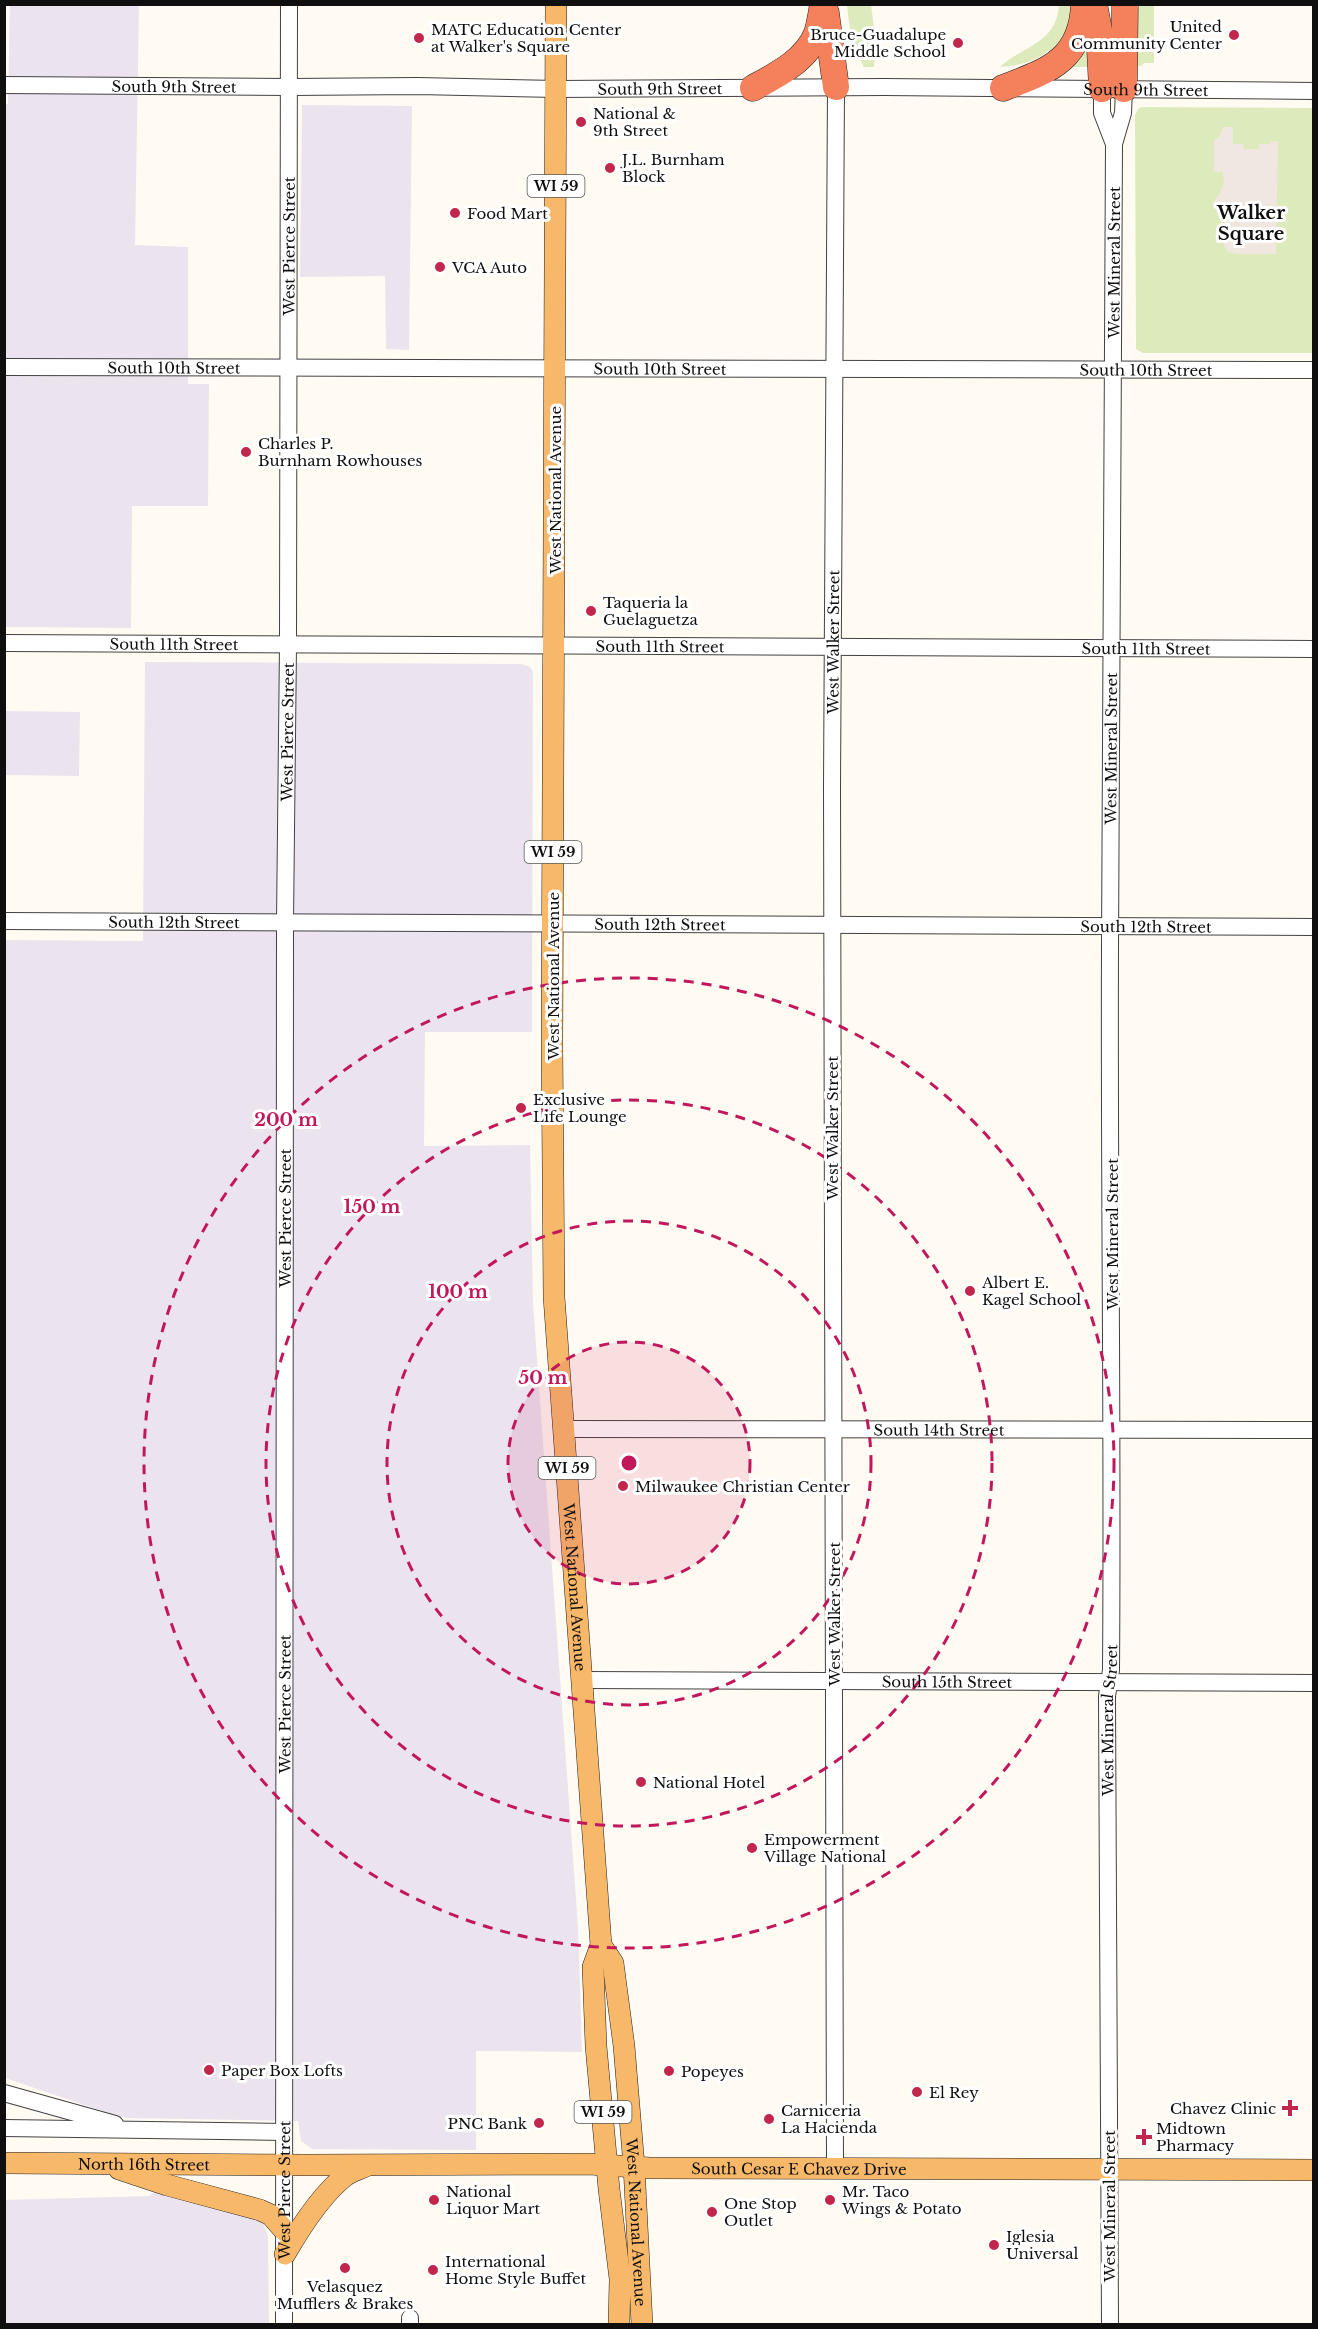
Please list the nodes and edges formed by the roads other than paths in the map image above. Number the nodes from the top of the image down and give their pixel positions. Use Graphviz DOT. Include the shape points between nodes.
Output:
graph roads {
  1 [pos="289,4"];
  2 [pos="556,4"];
  3 [pos="824,4"];
  4 [pos="840,4"];
  5 [pos="1084,4"];
  6 [pos="1094,4"];
  7 [pos="1125,4"];
  8 [pos="4,85"];
  9 [pos="289,87"];
  10 [pos="836,87"];
  11 [pos="753,88"];
  12 [pos="1003,88"];
  13 [pos="556,89"];
  14 [pos="1113,89"];
  15 [pos="1314,90"];
  16 [pos="4,368"];
  17 [pos="288,368"];
  18 [pos="555,368"];
  19 [pos="834,369"];
  20 [pos="1112,369"];
  21 [pos="1314,370"];
  22 [pos="4,643"];
  23 [pos="288,645"];
  24 [pos="554,647"];
  25 [pos="833,648"];
  26 [pos="1112,649"];
  27 [pos="1314,649"];
  28 [pos="4,921"];
  29 [pos="285,922"];
  30 [pos="553,924"];
  31 [pos="834,925"];
  32 [pos="1110,926"];
  33 [pos="1314,927"];
  34 [pos="564,1429"];
  35 [pos="1113,1429"];
  36 [pos="833,1430"];
  37 [pos="1314,1430"];
  38 [pos="583,1680"];
  39 [pos="834,1682"];
  40 [pos="1109,1683"];
  41 [pos="1314,1683"];
  42 [pos="601,1945"];
  43 [pos="596,2046"];
  44 [pos="624,2046"];
  45 [pos="4,2093"];
  46 [pos="4,2128"];
  47 [pos="136,2130"];
  48 [pos="284,2132"];
  49 [pos="4,2163"];
  50 [pos="101,2163"];
  51 [pos="607,2164"];
  52 [pos="284,2165"];
  53 [pos="368,2165"];
  54 [pos="634,2166"];
  55 [pos="835,2169"];
  56 [pos="1110,2170"];
  57 [pos="1314,2170"];
  58 [pos="284,2230"];
  59 [pos="285,2254"];
  60 [pos="629,2279"];
  61 [pos="284,2325"];
  62 [pos="619,2325"];
  63 [pos="642,2325"];
  64 [pos="1110,2325"];
  1 -- 9 [label="street, West Pierce Street"];
  2 -- 13 [label="main road, West National Avenue / WI 59"];
  3 -- 10 [label="highway"];
  3 -- 11 [label="highway" via="817,34 800,57"];
  4 -- 10 [label="highway"];
  5 -- 12 [label="highway" via="1079,33 1063,58 1048,70"];
  6 -- 14 [label="highway"];
  7 -- 14 [label="highway"];
  8 -- 9 [label="street, South 9th Street"];
  9 -- 13 [label="street, South 9th Street"];
  9 -- 17 [label="street, West Pierce Street"];
  10 -- 11 [label="street, South 9th Street"];
  10 -- 12 [label="street, South 9th Street"];
  10 -- 19 [label="street, West Walker Street"];
  11 -- 13 [label="street, South 9th Street"];
  12 -- 14 [label="street, South 9th Street"];
  13 -- 18 [label="main road, West National Avenue / WI 59"];
  14 -- 15 [label="street, South 9th Street"];
  14 -- 20 [label="street, West Mineral Street" via="1102,113 1114,144"];
  16 -- 17 [label="street, South 10th Street"];
  17 -- 18 [label="street, South 10th Street"];
  17 -- 23 [label="street, West Pierce Street"];
  18 -- 19 [label="street, South 10th Street"];
  18 -- 24 [label="main road, West National Avenue / WI 59"];
  19 -- 20 [label="street, South 10th Street"];
  19 -- 25 [label="street, West Walker Street"];
  20 -- 21 [label="street, South 10th Street"];
  20 -- 26 [label="street, West Mineral Street"];
  22 -- 23 [label="street, South 11th Street"];
  23 -- 24 [label="street, South 11th Street"];
  23 -- 29 [label="street, West Pierce Street"];
  24 -- 25 [label="street, South 11th Street"];
  24 -- 30 [label="main road, West National Avenue / WI 59"];
  25 -- 26 [label="street, South 11th Street"];
  25 -- 31 [label="street, West Walker Street"];
  26 -- 27 [label="street, South 11th Street"];
  26 -- 32 [label="street, West Mineral Street"];
  28 -- 29 [label="street, South 12th Street"];
  29 -- 30 [label="street, South 12th Street"];
  29 -- 48 [label="street, West Pierce Street"];
  30 -- 31 [label="street, South 12th Street"];
  30 -- 34 [label="main road, West National Avenue / WI 59" via="553,1287"];
  31 -- 32 [label="street, South 12th Street"];
  31 -- 36 [label="street, West Walker Street"];
  32 -- 33 [label="street, South 12th Street"];
  32 -- 35 [label="street, West Mineral Street"];
  34 -- 36 [label="street, South 14th Street"];
  34 -- 38 [label="main road, West National Avenue / WI 59"];
  35 -- 36 [label="street, South 14th Street"];
  35 -- 37 [label="street, South 14th Street"];
  35 -- 40 [label="street, West Mineral Street"];
  36 -- 39 [label="street, West Walker Street"];
  38 -- 39 [label="street, South 15th Street"];
  38 -- 42 [label="main road, West National Avenue / WI 59"];
  39 -- 40 [label="street, South 15th Street"];
  39 -- 55 [label="street, West Walker Street"];
  40 -- 41 [label="street, South 15th Street"];
  40 -- 56 [label="street, West Mineral Street"];
  42 -- 43 [label="main road, West National Avenue / WI 59" via="593,1967"];
  42 -- 44 [label="main road, West National Avenue / WI 59" via="613,1962"];
  43 -- 44 [label="main road"];
  43 -- 51 [label="main road, West National Avenue / WI 59"];
  44 -- 54 [label="main road, West National Avenue / WI 59"];
  45 -- 47 [label="street"];
  46 -- 47 [label="street"];
  47 -- 48 [label="street"];
  48 -- 52 [label="street, West Pierce Street"];
  49 -- 50 [label="main road, North 16th Street"];
  50 -- 52 [label="main road, North 16th Street"];
  50 -- 58 [label="main road" via="260,2210 271,2215"];
  51 -- 53 [label="main road, South Cesar E Chavez Drive"];
  51 -- 54 [label="main road, South Cesar E Chavez Drive"];
  51 -- 60 [label="main road, West National Avenue / WI 59"];
  52 -- 53 [label="main road, South Cesar E Chavez Drive"];
  52 -- 58 [label="street, West Pierce Street"];
  53 -- 59 [label="main road" via="346,2175 330,2191"];
  54 -- 55 [label="main road, South Cesar E Chavez Drive"];
  54 -- 60 [label="main road, West National Avenue / WI 59"];
  55 -- 56 [label="main road, South Cesar E Chavez Drive"];
  56 -- 57 [label="main road, South Cesar E Chavez Drive"];
  56 -- 64 [label="street, West Mineral Street"];
  58 -- 59 [label="street, West Pierce Street"];
  59 -- 61 [label="street, West Pierce Street"];
  60 -- 62 [label="main road, West National Avenue / WI 59"];
  60 -- 63 [label="main road, West National Avenue / WI 59"];
}
